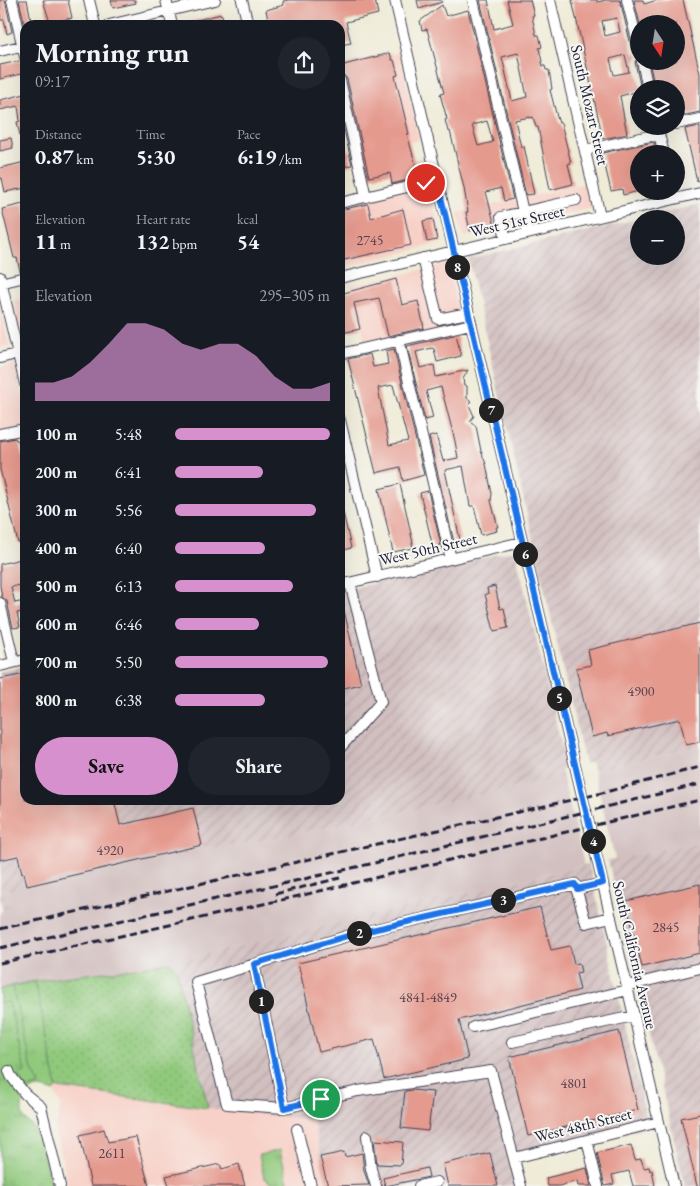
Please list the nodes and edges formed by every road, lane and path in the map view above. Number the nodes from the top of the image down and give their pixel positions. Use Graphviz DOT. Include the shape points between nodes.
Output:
graph roads {
  1 [pos="12,0"];
  2 [pos="89,0"];
  3 [pos="166,0"];
  4 [pos="215,0"];
  5 [pos="242,0"];
  6 [pos="395,0"];
  7 [pos="473,0"];
  8 [pos="550,0"];
  9 [pos="627,0"];
  10 [pos="169,11"];
  11 [pos="631,15"];
  12 [pos="94,20"];
  13 [pos="130,20"];
  14 [pos="171,20"];
  15 [pos="247,20"];
  16 [pos="20,30"];
  17 [pos="20,46"];
  18 [pos="0,51"];
  19 [pos="345,102"];
  20 [pos="700,119"];
  21 [pos="685,122"];
  22 [pos="640,135"];
  23 [pos="585,150"];
  24 [pos="437,180"];
  25 [pos="700,193"];
  26 [pos="685,194"];
  27 [pos="366,197"];
  28 [pos="576,200"];
  29 [pos="656,200"];
  30 [pos="345,202"];
  31 [pos="523,212"];
  32 [pos="600,216"];
  33 [pos="528,234"];
  34 [pos="506,239"];
  35 [pos="454,251"];
  36 [pos="423,258"];
  37 [pos="345,277"];
  38 [pos="20,278"];
  39 [pos="0,281"];
  40 [pos="468,313"];
  41 [pos="471,324"];
  42 [pos="400,340"];
  43 [pos="20,346"];
  44 [pos="20,353"];
  45 [pos="345,353"];
  46 [pos="0,358"];
  47 [pos="20,429"];
  48 [pos="0,434"];
  49 [pos="345,441"];
  50 [pos="522,542"];
  51 [pos="450,559"];
  52 [pos="377,577"];
  53 [pos="345,584"];
  54 [pos="0,603"];
  55 [pos="20,661"];
  56 [pos="14,662"];
  57 [pos="0,666"];
  58 [pos="345,742"];
  59 [pos="603,883"];
  60 [pos="577,889"];
  61 [pos="611,917"];
  62 [pos="254,964"];
  63 [pos="700,968"];
  64 [pos="627,988"];
  65 [pos="634,1016"];
  66 [pos="473,1027"];
  67 [pos="512,1042"];
  68 [pos="9,1071"];
  69 [pos="284,1108"];
  70 [pos="659,1122"];
  71 [pos="296,1129"];
  72 [pos="368,1136"];
  73 [pos="587,1140"];
  74 [pos="514,1158"];
  75 [pos="437,1182"];
  76 [pos="60,1186"];
  77 [pos="311,1186"];
  78 [pos="376,1186"];
  79 [pos="419,1186"];
  80 [pos="521,1186"];
  81 [pos="598,1186"];
  82 [pos="674,1186"];
  1 -- 16 [label="street"];
  2 -- 12 [label="street"];
  3 -- 10 [label="street"];
  4 -- 10 [label="street"];
  5 -- 15 [label="street"];
  6 -- 24 [label="street, South California Avenue"];
  7 -- 31 [label="street"];
  8 -- 23 [label="street, South Mozart Street"];
  9 -- 11 [label="street"];
  10 -- 13 [label="street"];
  10 -- 14 [label="street"];
  17 -- 18 [label="street"];
  19 -- 27 [label="street"];
  20 -- 21 [label="street"];
  22 -- 23 [label="street"];
  23 -- 32 [label="street, South Mozart Street"];
  24 -- 27 [label="street"];
  24 -- 35 [label="street, South California Avenue"];
  25 -- 26 [label="street, West 51st Street"];
  27 -- 30 [label="street"];
  28 -- 31 [label="street"];
  29 -- 32 [label="street, West 51st Street"];
  31 -- 33 [label="street"];
  31 -- 34 [label="street" via="501,217"];
  32 -- 33 [label="street, West 51st Street"];
  33 -- 34 [label="street, West 51st Street"];
  34 -- 35 [label="street, West 51st Street"];
  35 -- 36 [label="street, West 51st Street"];
  35 -- 40 [label="street, South California Avenue"];
  36 -- 37 [label="street, West 51st Street"];
  36 -- 40 [label="street" via="438,319"];
  38 -- 39 [label="street"];
  39 -- 43 [label="street"];
  40 -- 41 [label="street, South California Avenue"];
  41 -- 42 [label="street"];
  41 -- 50 [label="street, South California Avenue"];
  42 -- 45 [label="street"];
  42 -- 51 [label="street"];
  44 -- 46 [label="street"];
  47 -- 48 [label="street"];
  49 -- 52 [label="street"];
  50 -- 51 [label="street, West 50th Street"];
  50 -- 59 [label="street, South California Avenue"];
  51 -- 52 [label="street, West 50th Street"];
  52 -- 53 [label="street, West 50th Street"];
  53 -- 58 [label="street" via="381,702"];
  54 -- 56 [label="street"];
  55 -- 56 [label="street"];
  56 -- 57 [label="street"];
  59 -- 60 [label="street"];
  59 -- 61 [label="street, South California Avenue"];
  60 -- 61 [label="street" via="586,923"];
  60 -- 62 [label="street" via="575,884 354,934"];
  61 -- 64 [label="street, South California Avenue"];
  62 -- 69 [label="street"];
  62 -- 69 [label="street" via="196,982 227,1104"];
  63 -- 64 [label="street"];
  64 -- 65 [label="street, South California Avenue"];
  64 -- 66 [label="street"];
  65 -- 67 [label="street"];
  65 -- 70 [label="street, South California Avenue"];
  68 -- 76 [label="street" via="25,1094 41,1107"];
  69 -- 74 [label="street" via="358,1091 491,1070"];
  70 -- 73 [label="street, West 48th Street"];
  70 -- 82 [label="street, South California Avenue"];
  71 -- 77 [label="street"];
  72 -- 78 [label="street"];
  73 -- 74 [label="street, West 48th Street"];
  73 -- 81 [label="street"];
  74 -- 80 [label="street"];
  75 -- 79 [label="street"];
}
